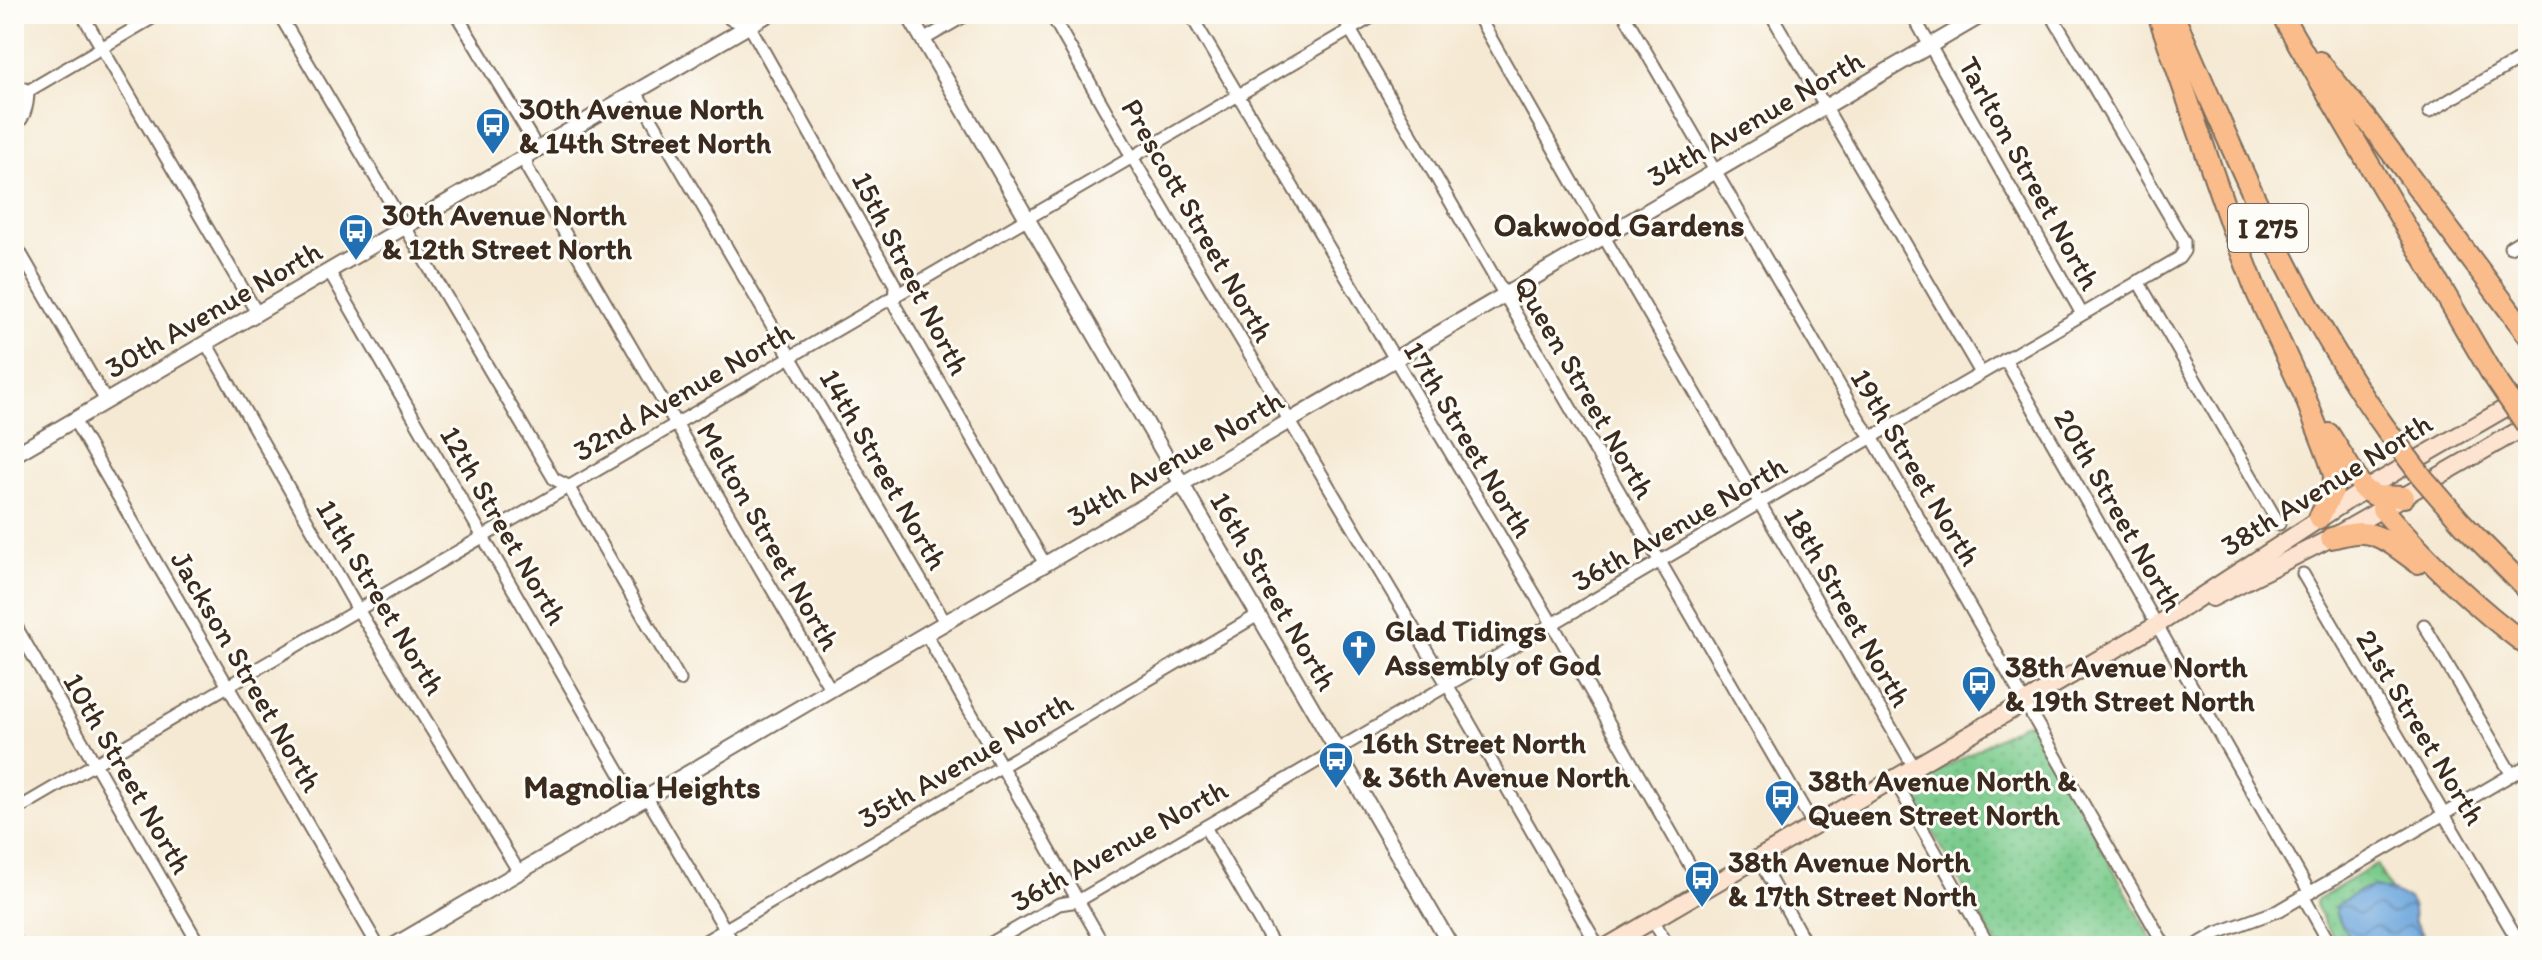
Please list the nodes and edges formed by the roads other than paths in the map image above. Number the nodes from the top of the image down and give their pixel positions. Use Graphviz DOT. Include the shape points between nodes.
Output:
graph roads {
  1 [pos="82,14"];
  2 [pos="159,14"];
  3 [pos="279,14"];
  4 [pos="457,14"];
  5 [pos="727,14"];
  6 [pos="769,14"];
  7 [pos="908,14"];
  8 [pos="968,14"];
  9 [pos="1051,14"];
  10 [pos="1190,14"];
  11 [pos="1341,14"];
  12 [pos="1377,14"];
  13 [pos="1477,14"];
  14 [pos="1624,14"];
  15 [pos="1771,14"];
  16 [pos="1912,14"];
  17 [pos="1984,14"];
  18 [pos="2051,14"];
  19 [pos="2158,14"];
  20 [pos="2173,14"];
  21 [pos="2282,16"];
  22 [pos="749,25"];
  23 [pos="1350,30"];
  24 [pos="923,40"];
  25 [pos="1930,45"];
  26 [pos="101,48"];
  27 [pos="2528,54"];
  28 [pos="14,83"];
  29 [pos="28,91"];
  30 [pos="636,92"];
  31 [pos="1237,95"];
  32 [pos="1824,108"];
  33 [pos="2429,112"];
  34 [pos="14,128"];
  35 [pos="526,156"];
  36 [pos="1132,157"];
  37 [pos="1716,171"];
  38 [pos="1027,218"];
  39 [pos="406,226"];
  40 [pos="2528,236"];
  41 [pos="1604,237"];
  42 [pos="14,242"];
  43 [pos="2510,247"];
  44 [pos="329,271"];
  45 [pos="2138,281"];
  46 [pos="1503,295"];
  47 [pos="895,296"];
  48 [pos="257,313"];
  49 [pos="2082,314"];
  50 [pos="2526,332"];
  51 [pos="206,343"];
  52 [pos="790,357"];
  53 [pos="2005,359"];
  54 [pos="1393,360"];
  55 [pos="1981,373"];
  56 [pos="2304,394"];
  57 [pos="2528,395"];
  58 [pos="106,401"];
  59 [pos="74,420"];
  60 [pos="1289,421"];
  61 [pos="676,423"];
  62 [pos="2526,426"];
  63 [pos="1872,437"];
  64 [pos="2429,452"];
  65 [pos="14,455"];
  66 [pos="1182,484"];
  67 [pos="568,486"];
  68 [pos="2364,490"];
  69 [pos="2390,501"];
  70 [pos="1760,503"];
  71 [pos="2319,518"];
  72 [pos="2279,524"];
  73 [pos="483,535"];
  74 [pos="2331,538"];
  75 [pos="1660,562"];
  76 [pos="1045,564"];
  77 [pos="2303,574"];
  78 [pos="2528,590"];
  79 [pos="2470,600"];
  80 [pos="357,608"];
  81 [pos="1258,615"];
  82 [pos="945,622"];
  83 [pos="14,623"];
  84 [pos="1553,625"];
  85 [pos="2157,625"];
  86 [pos="2424,625"];
  87 [pos="926,634"];
  88 [pos="2528,646"];
  89 [pos="680,680"];
  90 [pos="228,685"];
  91 [pos="1448,686"];
  92 [pos="831,690"];
  93 [pos="2026,702"];
  94 [pos="1337,751"];
  95 [pos="94,764"];
  96 [pos="2528,765"];
  97 [pos="1002,766"];
  98 [pos="1914,767"];
  99 [pos="2512,775"];
  100 [pos="1894,779"];
  101 [pos="642,801"];
  102 [pos="14,811"];
  103 [pos="2445,814"];
  104 [pos="1814,826"];
  105 [pos="1205,827"];
  106 [pos="1758,858"];
  107 [pos="519,872"];
  108 [pos="1704,890"];
  109 [pos="2307,895"];
  110 [pos="1078,901"];
  111 [pos="1653,920"];
  112 [pos="725,929"];
  113 [pos="1005,941"];
  114 [pos="2524,945"];
  115 [pos="200,946"];
  116 [pos="378,946"];
  117 [pos="393,946"];
  118 [pos="697,946"];
  119 [pos="735,946"];
  120 [pos="986,946"];
  121 [pos="1104,946"];
  122 [pos="1274,946"];
  123 [pos="1451,946"];
  124 [pos="1598,946"];
  125 [pos="1608,946"];
  126 [pos="1668,946"];
  127 [pos="1807,946"];
  128 [pos="1989,946"];
  129 [pos="2165,946"];
  130 [pos="2195,946"];
  131 [pos="2331,946"];
  1 -- 26 [label="street"];
  2 -- 26 [label="street"];
  3 -- 39 [label="street"];
  4 -- 35 [label="street" via="532,139"];
  5 -- 22 [label="street"];
  6 -- 22 [label="street, 30th Avenue North"];
  7 -- 24 [label="street, 16th Street North"];
  8 -- 24 [label="street"];
  9 -- 36 [label="street, Prescott Street North"];
  10 -- 31 [label="street, 17th Street North"];
  11 -- 23 [label="street, Queen Street North"];
  12 -- 23 [label="street, 32nd Avenue North"];
  13 -- 41 [label="street, 18th Street North"];
  14 -- 37 [label="street, 19th Street North"];
  15 -- 32 [label="street"];
  16 -- 25 [label="street, Tarlton Street North"];
  17 -- 25 [label="street, 34th Avenue North"];
  18 -- 45 [label="street, 36th Avenue North" via="2184,241 2179,258"];
  19 -- 56 [label="highway" via="2233,231"];
  20 -- 78 [label="highway, I 275, bridge" via="2247,184 2335,355 2423,478"];
  21 -- 50 [label="highway"];
  21 -- 62 [label="highway, bridge"];
  22 -- 30 [label="street, 30th Avenue North"];
  22 -- 47 [label="street, 15th Street North" via="895,285"];
  23 -- 31 [label="street, 32nd Avenue North"];
  23 -- 46 [label="street, Queen Street North"];
  24 -- 38 [label="street, 16th Street North"];
  25 -- 32 [label="street, 34th Avenue North"];
  25 -- 49 [label="street, Tarlton Street North"];
  26 -- 29 [label="street"];
  26 -- 48 [label="street"];
  27 -- 33 [label="street"];
  28 -- 29 [label="street"];
  29 -- 34 [label="street" via="22,121"];
  30 -- 35 [label="street, 30th Avenue North"];
  30 -- 52 [label="street, 14th Street North"];
  31 -- 36 [label="street, 32nd Avenue North"];
  31 -- 54 [label="street, 17th Street North"];
  32 -- 37 [label="street, 34th Avenue North"];
  32 -- 55 [label="street"];
  35 -- 39 [label="street, 30th Avenue North"];
  35 -- 61 [label="street, Melton Street North" via="527,168"];
  36 -- 38 [label="street, 32nd Avenue North"];
  36 -- 60 [label="street, Prescott Street North"];
  37 -- 41 [label="street, 34th Avenue North"];
  37 -- 63 [label="street, 19th Street North"];
  38 -- 47 [label="street, 32nd Avenue North"];
  38 -- 66 [label="street, 16th Street North"];
  39 -- 44 [label="street, 30th Avenue North"];
  39 -- 67 [label="street" via="554,479"];
  40 -- 43 [label="street"];
  41 -- 46 [label="street, 34th Avenue North"];
  41 -- 70 [label="street, 18th Street North"];
  42 -- 58 [label="street"];
  44 -- 48 [label="street, 30th Avenue North"];
  44 -- 73 [label="street, 12th Street North"];
  45 -- 49 [label="street, 36th Avenue North"];
  45 -- 72 [label="street"];
  46 -- 54 [label="street, 34th Avenue North"];
  46 -- 75 [label="street, Queen Street North"];
  47 -- 52 [label="street, 32nd Avenue North"];
  47 -- 76 [label="street, 15th Street North" via="894,304"];
  48 -- 51 [label="street, 30th Avenue North"];
  49 -- 53 [label="street, 36th Avenue North"];
  51 -- 58 [label="street, 30th Avenue North"];
  51 -- 80 [label="street, 11th Street North"];
  52 -- 61 [label="street, 32nd Avenue North"];
  52 -- 82 [label="street, 14th Street North"];
  53 -- 55 [label="street, 36th Avenue North"];
  53 -- 85 [label="street, 20th Street North"];
  54 -- 60 [label="street, 34th Avenue North"];
  54 -- 84 [label="street, 17th Street North"];
  55 -- 63 [label="street, 36th Avenue North"];
  56 -- 68 [label="highway"];
  56 -- 71 [label="highway" via="2334,475 2333,491"];
  57 -- 64 [label="main road, 38th Avenue North"];
  58 -- 59 [label="street, 30th Avenue North"];
  59 -- 65 [label="street, 30th Avenue North"];
  59 -- 90 [label="street, Jackson Street North"];
  60 -- 66 [label="street, 34th Avenue North"];
  60 -- 91 [label="street, Prescott Street North"];
  61 -- 67 [label="street, 32nd Avenue North"];
  61 -- 92 [label="street, Melton Street North"];
  62 -- 69 [label="main road, 38th Avenue North"];
  63 -- 70 [label="street, 36th Avenue North"];
  63 -- 93 [label="street, 19th Street North"];
  64 -- 68 [label="main road, 38th Avenue North"];
  64 -- 69 [label="main road" via="2403,475"];
  66 -- 76 [label="street, 34th Avenue North"];
  66 -- 81 [label="street, 16th Street North"];
  67 -- 73 [label="street, 32nd Avenue North"];
  67 -- 89 [label="street"];
  68 -- 69 [label="highway"];
  68 -- 71 [label="main road, 38th Avenue North"];
  69 -- 74 [label="main road, 38th Avenue North"];
  69 -- 79 [label="highway" via="2418,551"];
  70 -- 75 [label="street, 36th Avenue North"];
  70 -- 98 [label="street, 18th Street North"];
  71 -- 85 [label="main road, 38th Avenue North"];
  73 -- 80 [label="street, 32nd Avenue North"];
  73 -- 101 [label="street, 12th Street North"];
  74 -- 79 [label="highway" via="2376,536"];
  74 -- 85 [label="main road, 38th Avenue North"];
  75 -- 84 [label="street, 36th Avenue North"];
  75 -- 104 [label="street, Queen Street North"];
  76 -- 82 [label="street, 34th Avenue North"];
  77 -- 103 [label="street, 21st Street North"];
  79 -- 88 [label="highway"];
  80 -- 90 [label="street, 32nd Avenue North"];
  80 -- 107 [label="street, 11th Street North"];
  81 -- 94 [label="street, 16th Street North"];
  81 -- 97 [label="street, 35th Avenue North"];
  82 -- 87 [label="street, 34th Avenue North"];
  83 -- 95 [label="street, 10th Street North"];
  84 -- 91 [label="street, 36th Avenue North"];
  84 -- 108 [label="street, 17th Street North"];
  85 -- 93 [label="main road, 38th Avenue North"];
  85 -- 109 [label="street, 20th Street North"];
  86 -- 99 [label="street"];
  87 -- 92 [label="street, 34th Avenue North"];
  87 -- 97 [label="street"];
  90 -- 95 [label="street, 32nd Avenue North"];
  90 -- 116 [label="street, Jackson Street North"];
  91 -- 94 [label="street, 36th Avenue North"];
  91 -- 124 [label="street, Prescott Street North"];
  92 -- 101 [label="street, 34th Avenue North"];
  93 -- 98 [label="main road, 38th Avenue North"];
  93 -- 129 [label="street, 19th Street North"];
  94 -- 105 [label="street, 36th Avenue North"];
  94 -- 123 [label="street, 16th Street North"];
  95 -- 102 [label="street, 32nd Avenue North"];
  95 -- 115 [label="street, 10th Street North"];
  96 -- 99 [label="street"];
  97 -- 110 [label="street"];
  97 -- 112 [label="street, 35th Avenue North"];
  98 -- 100 [label="main road, 38th Avenue North"];
  99 -- 103 [label="street"];
  100 -- 104 [label="main road, 38th Avenue North"];
  100 -- 128 [label="street"];
  101 -- 107 [label="street, 34th Avenue North"];
  101 -- 112 [label="street, 12th Street North"];
  103 -- 109 [label="street"];
  103 -- 114 [label="street, 21st Street North"];
  104 -- 106 [label="main road, 38th Avenue North"];
  105 -- 110 [label="street, 36th Avenue North"];
  105 -- 122 [label="street"];
  106 -- 108 [label="main road, 38th Avenue North"];
  106 -- 127 [label="street"];
  107 -- 117 [label="street, 34th Avenue North"];
  108 -- 111 [label="main road, 38th Avenue North"];
  109 -- 130 [label="street"];
  109 -- 131 [label="street, 20th Street North"];
  110 -- 113 [label="street, 36th Avenue North" via="1059,904"];
  110 -- 121 [label="street"];
  111 -- 125 [label="main road, 38th Avenue North"];
  111 -- 126 [label="street"];
  112 -- 118 [label="street, 35th Avenue North"];
  112 -- 119 [label="street, 12th Street North"];
  113 -- 120 [label="street, 36th Avenue North"];
}
